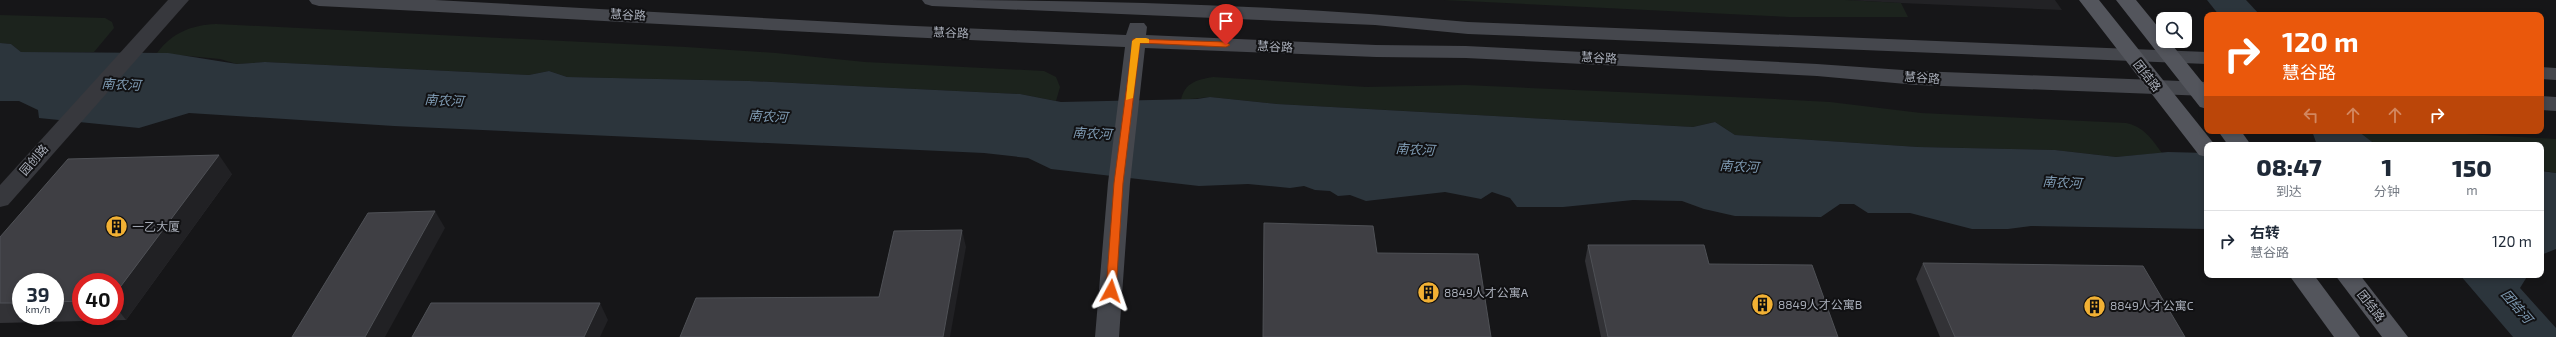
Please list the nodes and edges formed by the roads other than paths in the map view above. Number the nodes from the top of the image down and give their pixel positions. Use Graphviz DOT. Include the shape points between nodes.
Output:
graph roads {
  1 [pos="179,0"];
  2 [pos="319,0"];
  3 [pos="932,0"];
  4 [pos="2090,0"];
  5 [pos="2126,0"];
  6 [pos="1138,5"];
  7 [pos="1136,41"];
  8 [pos="2131,55"];
  9 [pos="2172,56"];
  10 [pos="2204,58"];
  11 [pos="2544,73"];
  12 [pos="2556,74"];
  13 [pos="2157,89"];
  14 [pos="2204,93"];
  15 [pos="2544,103"];
  16 [pos="2556,104"];
  17 [pos="2201,142"];
  18 [pos="0,199"];
  19 [pos="2303,278"];
  20 [pos="2349,278"];
  21 [pos="1107,337"];
  22 [pos="2348,337"];
  23 [pos="2396,337"];
  1 -- 18 [label="street, 园创路"];
  2 -- 7 [label="main road, 慧谷路" via="892,31"];
  3 -- 6 [label="main road, 慧谷路"];
  4 -- 8 [label="main road, 团结路"];
  5 -- 9 [label="main road"];
  6 -- 7 [label="main road"];
  6 -- 8 [label="main road, 慧谷路" via="1375,19 1468,28"];
  7 -- 13 [label="main road, 慧谷路" via="1466,52"];
  7 -- 21 [label="main road" via="1119,183"];
  8 -- 9 [label="main road, 慧谷路"];
  8 -- 13 [label="main road, 团结路"];
  9 -- 10 [label="main road, 慧谷路"];
  9 -- 14 [label="main road"];
  11 -- 12 [label="main road"];
  13 -- 14 [label="main road, 慧谷路"];
  13 -- 17 [label="main road, 团结路"];
  15 -- 16 [label="main road"];
  19 -- 22 [label="main road"];
  20 -- 23 [label="main road, 团结路"];
}
